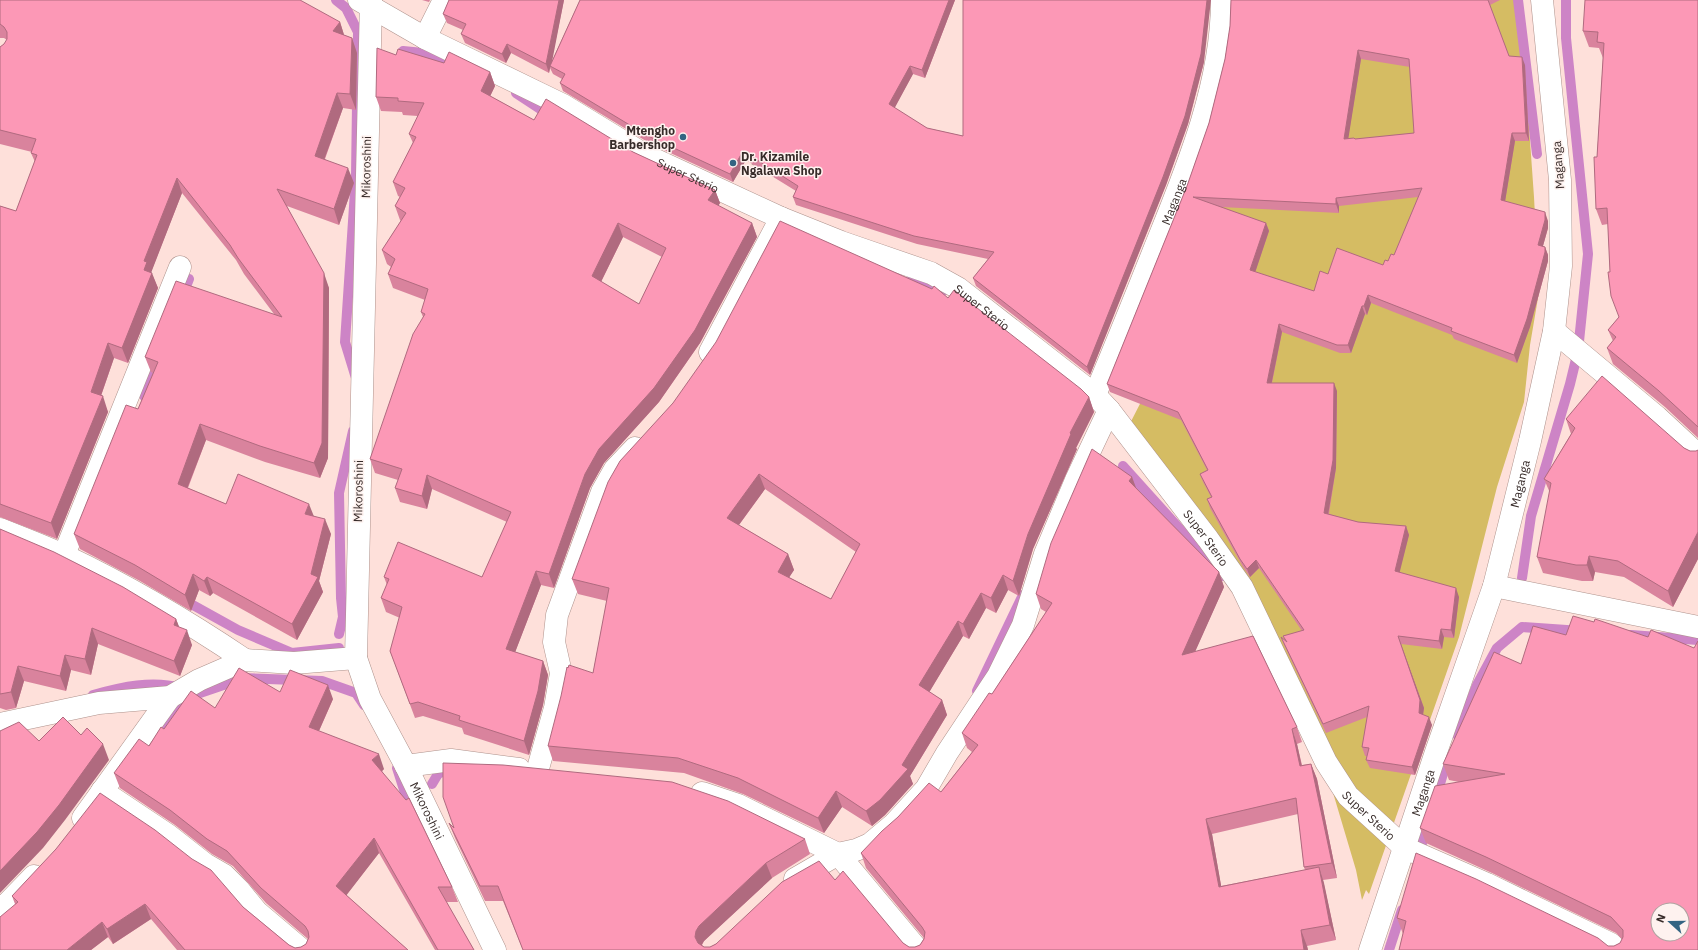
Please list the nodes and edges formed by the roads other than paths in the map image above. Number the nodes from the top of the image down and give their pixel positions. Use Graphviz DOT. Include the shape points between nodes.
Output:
graph roads {
  1 [pos="444,0"];
  2 [pos="1222,0"];
  3 [pos="1542,0"];
  4 [pos="367,3"];
  5 [pos="425,38"];
  6 [pos="781,218"];
  7 [pos="180,267"];
  8 [pos="1554,332"];
  9 [pos="698,370"];
  10 [pos="1102,403"];
  11 [pos="647,434"];
  12 [pos="1698,455"];
  13 [pos="0,529"];
  14 [pos="64,555"];
  15 [pos="1494,586"];
  16 [pos="1698,627"];
  17 [pos="356,658"];
  18 [pos="245,660"];
  19 [pos="170,696"];
  20 [pos="0,724"];
  21 [pos="406,766"];
  22 [pos="537,772"];
  23 [pos="560,774"];
  24 [pos="680,785"];
  25 [pos="102,791"];
  26 [pos="71,834"];
  27 [pos="1405,848"];
  28 [pos="838,854"];
  29 [pos="47,862"];
  30 [pos="780,887"];
  31 [pos="0,911"];
  32 [pos="302,950"];
  33 [pos="495,950"];
  34 [pos="918,950"];
  35 [pos="1370,950"];
  36 [pos="1617,950"];
  1 -- 5 [label="street"];
  2 -- 10 [label="street, Maganga" via="1222,28 1205,113"];
  3 -- 8 [label="street, Maganga" via="1560,180 1561,266"];
  4 -- 5 [label="street, Super Sterio"];
  4 -- 17 [label="street, Mikoroshini"];
  5 -- 6 [label="street, Super Sterio" via="562,106 645,155"];
  6 -- 9 [label="street"];
  6 -- 10 [label="street, Super Sterio" via="931,273 958,288"];
  7 -- 14 [label="street"];
  8 -- 12 [label="street" via="1657,417"];
  8 -- 15 [label="street, Maganga"];
  10 -- 27 [label="street, Super Sterio" via="1208,539 1242,587 1326,762 1348,796"];
  10 -- 28 [label="street, Maganga" via="1076,480 1045,554 1022,625 998,676 926,789 900,818 870,844"];
  11 -- 22 [label="street" via="615,469 602,492 557,615 554,642 561,673 555,708"];
  13 -- 14 [label="street"];
  14 -- 18 [label="street" via="188,622"];
  15 -- 16 [label="street"];
  15 -- 27 [label="street, Maganga"];
  17 -- 18 [label="street" via="294,663"];
  17 -- 21 [label="street, Mikoroshini" via="370,699"];
  18 -- 19 [label="street"];
  19 -- 20 [label="street" via="99,703"];
  19 -- 25 [label="street"];
  21 -- 22 [label="street" via="451,760"];
  21 -- 33 [label="street, Mikoroshini"];
  22 -- 23 [label="street"];
  24 -- 28 [label="street" via="738,805"];
  25 -- 26 [label="street"];
  25 -- 32 [label="street" via="224,875 258,912"];
  27 -- 35 [label="street, Maganga"];
  27 -- 36 [label="street, Super Sterio" via="1488,884 1611,944"];
  28 -- 30 [label="street, Maganga"];
  28 -- 34 [label="street"];
  29 -- 31 [label="street"];
}
